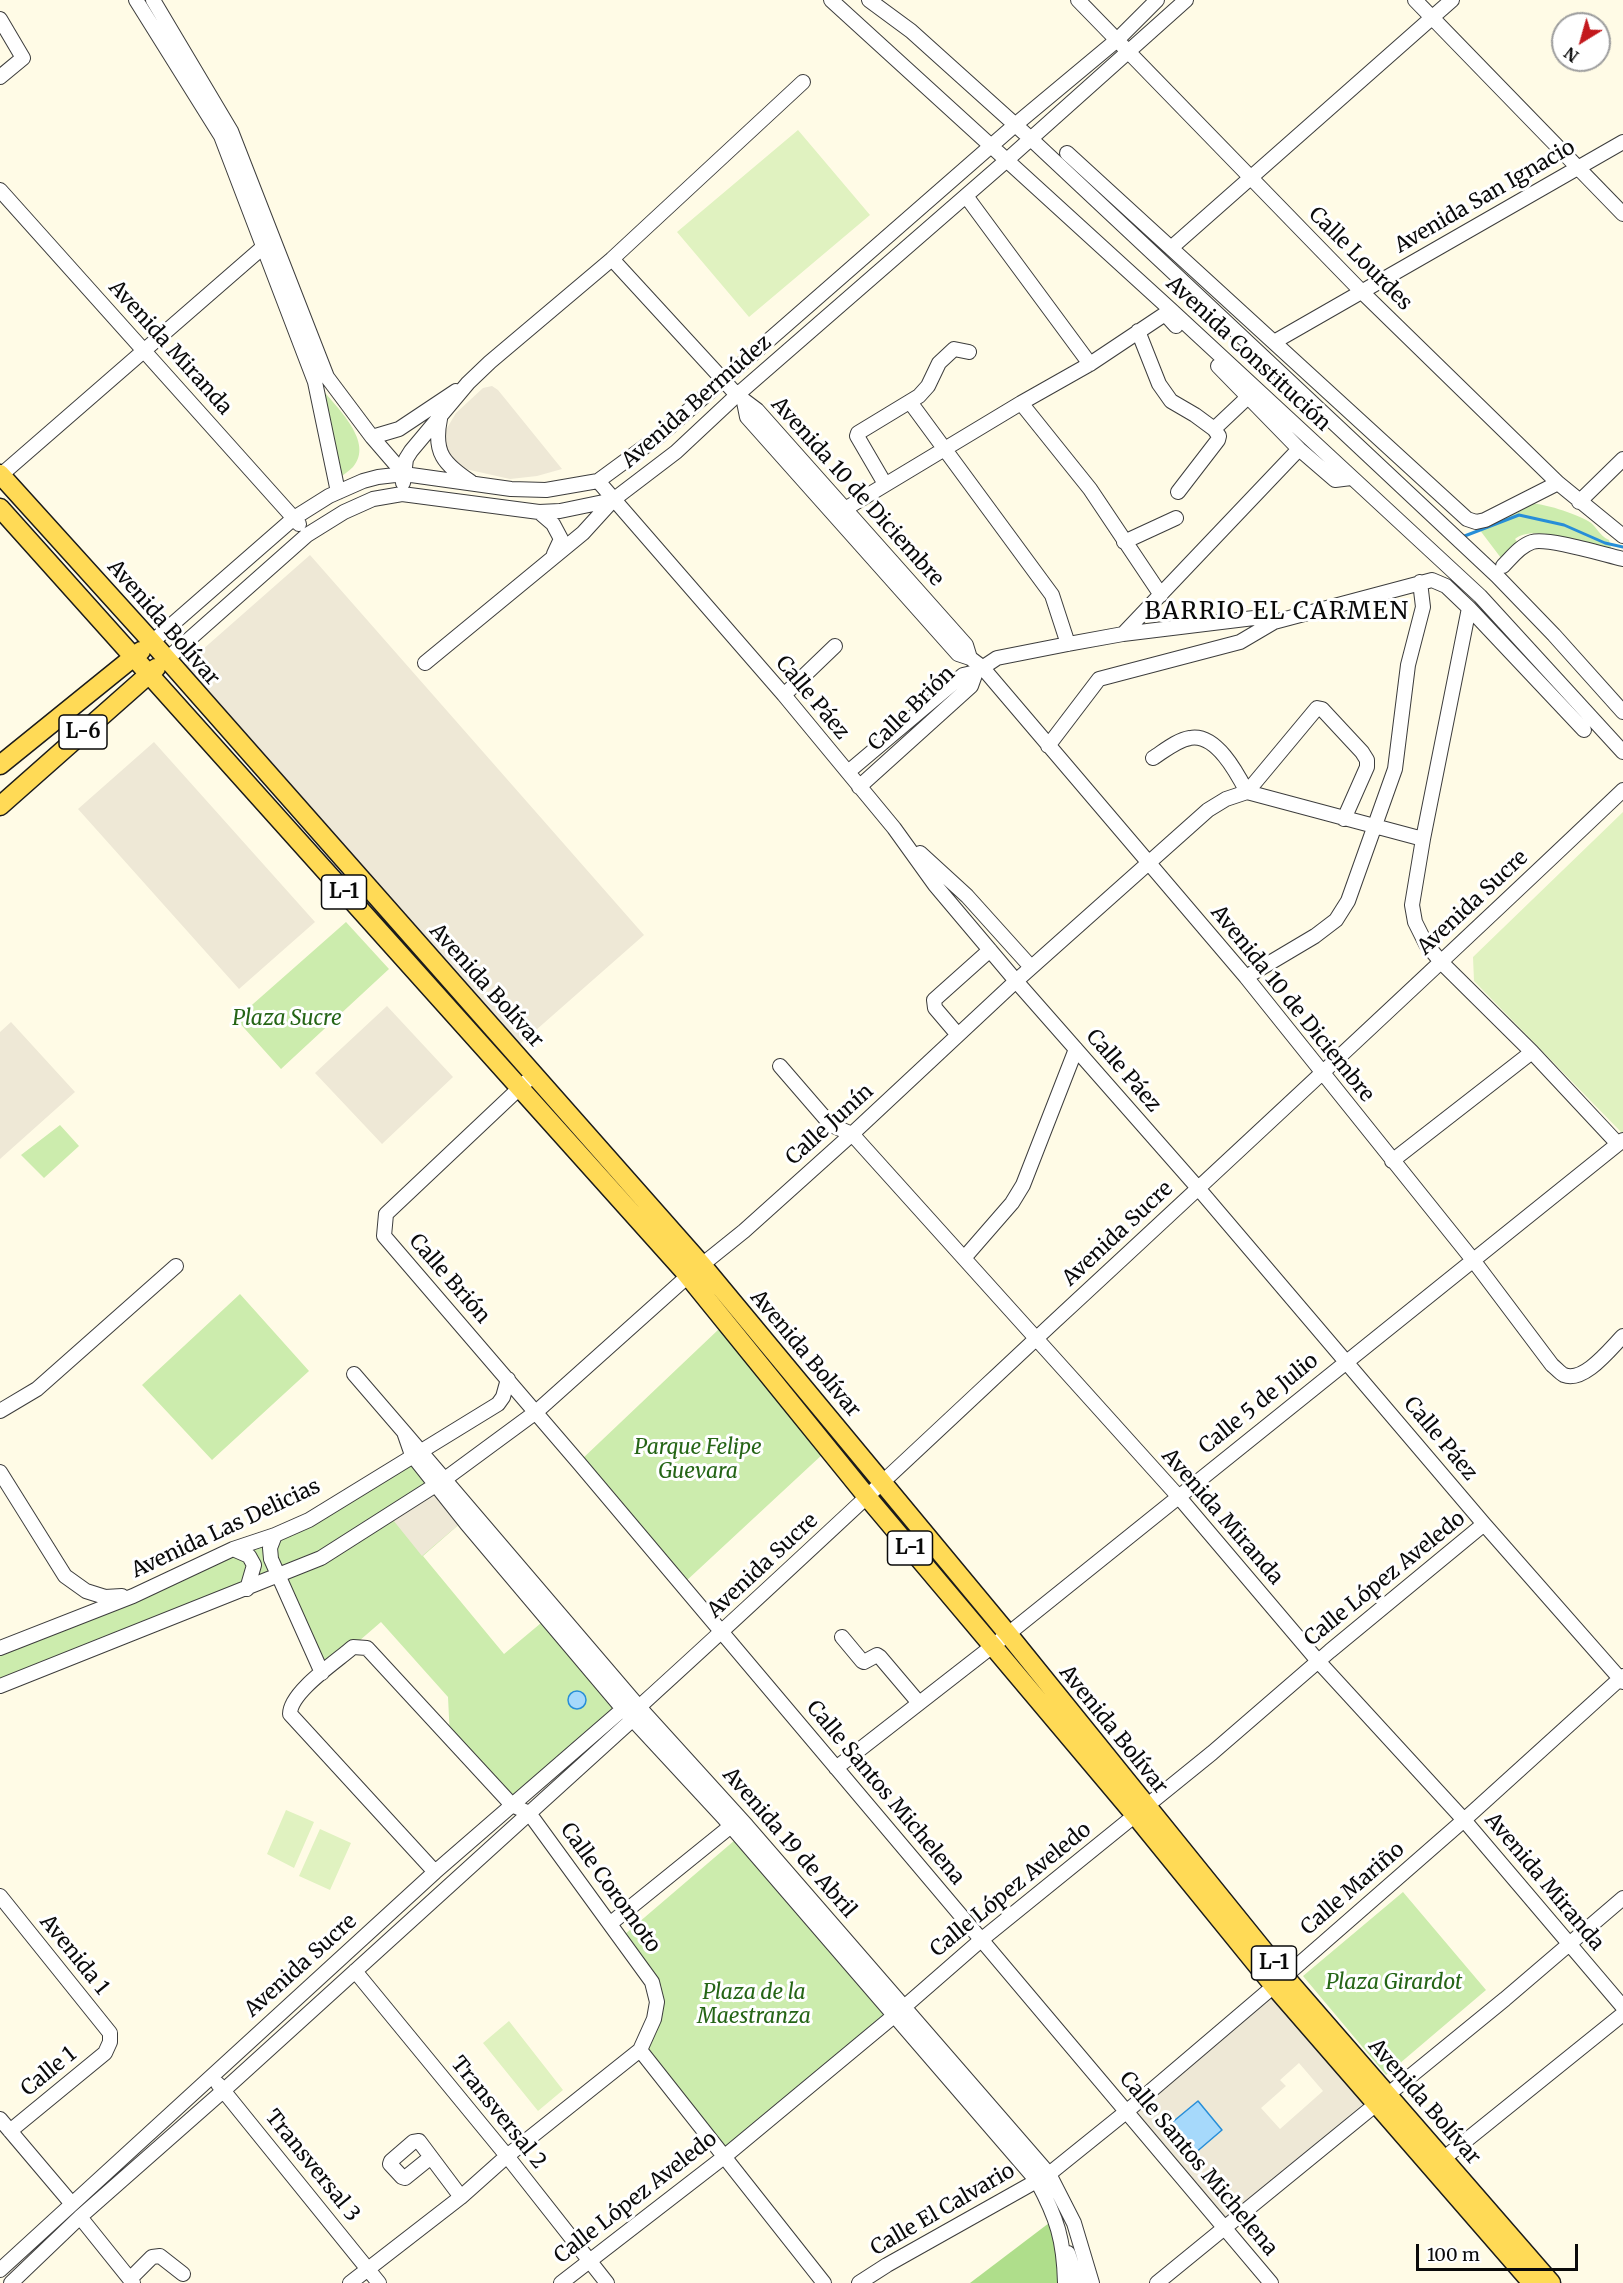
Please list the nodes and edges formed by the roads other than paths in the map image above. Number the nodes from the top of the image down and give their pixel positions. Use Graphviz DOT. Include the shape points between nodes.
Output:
graph roads {
  1 [pos="831,0"];
  2 [pos="869,0"];
  3 [pos="1078,0"];
  4 [pos="1186,0"];
  5 [pos="1415,0"];
  6 [pos="1452,0"];
  7 [pos="1154,1"];
  8 [pos="147,3"];
  9 [pos="1432,18"];
  10 [pos="0,19"];
  11 [pos="1117,40"];
  12 [pos="1130,52"];
  13 [pos="0,77"];
  14 [pos="803,82"];
  15 [pos="1015,125"];
  16 [pos="1030,139"];
  17 [pos="1623,141"];
  18 [pos="991,146"];
  19 [pos="1067,153"];
  20 [pos="1007,160"];
  21 [pos="1577,167"];
  22 [pos="1250,177"];
  23 [pos="245,184"];
  24 [pos="0,190"];
  25 [pos="966,196"];
  26 [pos="1623,214"];
  27 [pos="262,248"];
  28 [pos="1172,248"];
  29 [pos="612,259"];
  30 [pos="1362,292"];
  31 [pos="1138,331"];
  32 [pos="1274,342"];
  33 [pos="143,350"];
  34 [pos="969,352"];
  35 [pos="1090,364"];
  36 [pos="722,379"];
  37 [pos="321,380"];
  38 [pos="468,383"];
  39 [pos="1249,396"];
  40 [pos="740,399"];
  41 [pos="910,402"];
  42 [pos="1021,403"];
  43 [pos="440,418"];
  44 [pos="1214,429"];
  45 [pos="372,437"];
  46 [pos="1299,449"];
  47 [pos="945,450"];
  48 [pos="1623,459"];
  49 [pos="0,474"];
  50 [pos="404,474"];
  51 [pos="1351,478"];
  52 [pos="598,481"];
  53 [pos="472,483"];
  54 [pos="1558,483"];
  55 [pos="885,484"];
  56 [pos="338,492"];
  57 [pos="1178,492"];
  58 [pos="402,494"];
  59 [pos="613,500"];
  60 [pos="1579,502"];
  61 [pos="0,508"];
  62 [pos="539,512"];
  63 [pos="839,512"];
  64 [pos="294,518"];
  65 [pos="1176,518"];
  66 [pos="307,535"];
  67 [pos="1623,536"];
  68 [pos="1124,542"];
  69 [pos="554,555"];
  70 [pos="1623,559"];
  71 [pos="1503,566"];
  72 [pos="1420,582"];
  73 [pos="1161,595"];
  74 [pos="1469,608"];
  75 [pos="1274,622"];
  76 [pos="1123,634"];
  77 [pos="152,642"];
  78 [pos="1068,644"];
  79 [pos="835,646"];
  80 [pos="133,658"];
  81 [pos="167,659"];
  82 [pos="425,663"];
  83 [pos="979,670"];
  84 [pos="148,675"];
  85 [pos="784,695"];
  86 [pos="1623,712"];
  87 [pos="912,719"];
  88 [pos="1584,730"];
  89 [pos="922,731"];
  90 [pos="1048,746"];
  91 [pos="1623,752"];
  92 [pos="1153,758"];
  93 [pos="0,765"];
  94 [pos="848,772"];
  95 [pos="860,787"];
  96 [pos="1623,790"];
  97 [pos="1247,792"];
  98 [pos="0,806"];
  99 [pos="1344,819"];
  100 [pos="1375,827"];
  101 [pos="894,828"];
  102 [pos="1423,839"];
  103 [pos="1149,864"];
  104 [pos="990,950"];
  105 [pos="1442,963"];
  106 [pos="1031,967"];
  107 [pos="1246,977"];
  108 [pos="1016,981"];
  109 [pos="958,1035"];
  110 [pos="1076,1049"];
  111 [pos="1532,1052"];
  112 [pos="780,1066"];
  113 [pos="1322,1071"];
  114 [pos="534,1074"];
  115 [pos="520,1087"];
  116 [pos="852,1134"];
  117 [pos="1620,1142"];
  118 [pos="1392,1161"];
  119 [pos="1198,1188"];
  120 [pos="965,1257"];
  121 [pos="1473,1260"];
  122 [pos="176,1266"];
  123 [pos="695,1271"];
  124 [pos="1623,1336"];
  125 [pos="1037,1338"];
  126 [pos="1346,1361"];
  127 [pos="354,1374"];
  128 [pos="508,1379"];
  129 [pos="0,1411"];
  130 [pos="536,1412"];
  131 [pos="417,1453"];
  132 [pos="0,1472"];
  133 [pos="440,1482"];
  134 [pos="883,1484"];
  135 [pos="1178,1496"];
  136 [pos="868,1498"];
  137 [pos="1485,1524"];
  138 [pos="275,1535"];
  139 [pos="233,1549"];
  140 [pos="278,1576"];
  141 [pos="247,1589"];
  142 [pos="133,1596"];
  143 [pos="722,1632"];
  144 [pos="1008,1634"];
  145 [pos="842,1637"];
  146 [pos="992,1646"];
  147 [pos="0,1648"];
  148 [pos="1318,1661"];
  149 [pos="322,1673"];
  150 [pos="1622,1679"];
  151 [pos="0,1686"];
  152 [pos="919,1703"];
  153 [pos="623,1708"];
  154 [pos="636,1713"];
  155 [pos="836,1768"];
  156 [pos="513,1805"];
  157 [pos="1141,1811"];
  158 [pos="529,1813"];
  159 [pos="1464,1820"];
  160 [pos="731,1826"];
  161 [pos="435,1872"];
  162 [pos="0,1896"];
  163 [pos="1623,1898"];
  164 [pos="611,1923"];
  165 [pos="981,1940"];
  166 [pos="1569,1943"];
  167 [pos="355,1971"];
  168 [pos="1279,1982"];
  169 [pos="1623,2007"];
  170 [pos="900,2011"];
  171 [pos="1623,2014"];
  172 [pos="110,2042"];
  173 [pos="640,2050"];
  174 [pos="211,2077"];
  175 [pos="224,2091"];
  176 [pos="1381,2099"];
  177 [pos="1126,2112"];
  178 [pos="0,2119"];
  179 [pos="10,2131"];
  180 [pos="507,2156"];
  181 [pos="431,2157"];
  182 [pos="724,2157"];
  183 [pos="1443,2159"];
  184 [pos="1043,2177"];
  185 [pos="460,2197"];
  186 [pos="72,2204"];
  187 [pos="80,2217"];
  188 [pos="1224,2228"];
  189 [pos="1061,2237"];
  190 [pos="589,2260"];
  191 [pos="367,2269"];
  192 [pos="0,2270"];
  193 [pos="183,2274"];
  194 [pos="132,2281"];
  195 [pos="11,2283"];
  196 [pos="350,2283"];
  197 [pos="379,2283"];
  198 [pos="561,2283"];
  199 [pos="607,2283"];
  200 [pos="824,2283"];
  201 [pos="860,2283"];
  202 [pos="1065,2283"];
  203 [pos="1078,2283"];
  204 [pos="1092,2283"];
  205 [pos="1157,2283"];
  206 [pos="1270,2283"];
  207 [pos="1532,2283"];
  208 [pos="1551,2283"];
  1 -- 18 [label="street, Avenida Constitución"];
  2 -- 15 [label="street, Avenida Constitución" via="911,31"];
  3 -- 11 [label="street, Calle Lourdes"];
  4 -- 12 [label="street, Avenida Bermúdez / L-6"];
  5 -- 9 [label="street"];
  6 -- 9 [label="street"];
  7 -- 11 [label="street, Avenida Bermúdez / L-6"];
  8 -- 23 [label="street"];
  9 -- 21 [label="street"];
  9 -- 22 [label="street"];
  10 -- 13 [label="street" via="23,58"];
  11 -- 12 [label="street, Calle Lourdes"];
  11 -- 15 [label="street, Avenida Bermúdez / L-6"];
  12 -- 16 [label="street, Avenida Bermúdez / L-6"];
  12 -- 22 [label="street, Calle Lourdes"];
  14 -- 29 [label="street"];
  15 -- 16 [label="street, Avenida Constitución"];
  15 -- 18 [label="street, Avenida Bermúdez / L-6"];
  16 -- 20 [label="street, Avenida Bermúdez / L-6"];
  16 -- 86 [label="street, Avenida Constitución" via="1497,576"];
  17 -- 21 [label="street, Avenida San Ignacio"];
  18 -- 20 [label="street, Avenida Constitución"];
  18 -- 36 [label="street, Avenida Bermúdez / L-6"];
  19 -- 28 [label="street"];
  20 -- 25 [label="street, Avenida Bermúdez / L-6"];
  20 -- 51 [label="street, Avenida Constitución"];
  21 -- 26 [label="street"];
  21 -- 30 [label="street, Avenida San Ignacio"];
  22 -- 28 [label="street"];
  22 -- 30 [label="street, Calle Lourdes"];
  23 -- 27 [label="street"];
  23 -- 37 [label="street"];
  24 -- 33 [label="street, Avenida Miranda"];
  25 -- 35 [label="street"];
  25 -- 40 [label="street, Avenida Bermúdez / L-6"];
  27 -- 33 [label="street"];
  27 -- 37 [label="street"];
  28 -- 32 [label="street"];
  29 -- 36 [label="street, Avenida 10 de Diciembre"];
  29 -- 38 [label="street"];
  30 -- 32 [label="street, Avenida San Ignacio"];
  30 -- 54 [label="street, Calle Lourdes"];
  31 -- 35 [label="street"];
  31 -- 39 [label="street" via="1165,314"];
  31 -- 44 [label="street" via="1159,384 1171,401"];
  32 -- 54 [label="street" via="1467,519 1485,519"];
  33 -- 49 [label="street"];
  33 -- 64 [label="street, Avenida Miranda"];
  34 -- 41 [label="street" via="954,349 939,363 928,386"];
  35 -- 42 [label="street"];
  36 -- 40 [label="street, Avenida 10 de Diciembre"];
  36 -- 52 [label="street, Avenida Bermúdez / L-6" via="658,437"];
  37 -- 45 [label="street"];
  37 -- 56 [label="street"];
  38 -- 43 [label="street"];
  38 -- 45 [label="street" via="399,429"];
  39 -- 44 [label="street"];
  39 -- 46 [label="street"];
  40 -- 59 [label="street, Avenida Bermúdez / L-6"];
  40 -- 63 [label="street, Avenida 10 de Diciembre" via="747,417"];
  41 -- 47 [label="street"];
  41 -- 55 [label="street" via="857,436"];
  42 -- 47 [label="street"];
  42 -- 68 [label="street" via="1090,489"];
  43 -- 50 [label="street" via="411,451"];
  43 -- 53 [label="street" via="440,454 449,467"];
  44 -- 57 [label="street" via="1218,440"];
  45 -- 50 [label="street"];
  46 -- 51 [label="street" via="1335,480"];
  46 -- 73 [label="street"];
  47 -- 55 [label="street"];
  47 -- 78 [label="street" via="1052,595"];
  48 -- 60 [label="street"];
  49 -- 77 [label="main road, Avenida Bolívar / L-1"];
  50 -- 53 [label="street, Avenida Bermúdez / L-6"];
  50 -- 56 [label="street, Avenida Bermúdez / L-6" via="363,481"];
  50 -- 58 [label="street"];
  51 -- 91 [label="street, Avenida Constitución" via="1480,596"];
  52 -- 53 [label="street, Avenida Bermúdez / L-6" via="546,490"];
  52 -- 59 [label="street, Calle Páez"];
  54 -- 60 [label="street, Calle Lourdes"];
  55 -- 63 [label="street"];
  56 -- 64 [label="street, Avenida Bermúdez / L-6"];
  58 -- 62 [label="street, Avenida Bermúdez / L-6"];
  58 -- 66 [label="street, Avenida Bermúdez / L-6" via="373,499"];
  59 -- 62 [label="street, Avenida Bermúdez / L-6"];
  59 -- 69 [label="street" via="583,533"];
  59 -- 85 [label="street, Calle Páez"];
  60 -- 67 [label="street, Calle Lourdes"];
  61 -- 80 [label="main road, Avenida Bolívar / L-1"];
  62 -- 69 [label="street" via="561,538"];
  63 -- 83 [label="street, Avenida 10 de Diciembre" via="958,654 970,658"];
  64 -- 66 [label="street, Avenida Miranda"];
  64 -- 77 [label="street, Avenida Bermúdez / L-6"];
  65 -- 68 [label="street"];
  66 -- 81 [label="street, Avenida Bermúdez / L-6"];
  68 -- 73 [label="street"];
  69 -- 82 [label="street"];
  70 -- 71 [label="street" via="1534,541"];
  72 -- 74 [label="street" via="1440,582"];
  72 -- 75 [label="street"];
  72 -- 100 [label="street" via="1423,607 1408,665 1395,769"];
  73 -- 76 [label="street"];
  74 -- 88 [label="street"];
  74 -- 102 [label="street"];
  75 -- 76 [label="street" via="1254,618"];
  75 -- 90 [label="street" via="1240,642 1099,679"];
  76 -- 78 [label="street"];
  77 -- 80 [label="main road, L-6"];
  77 -- 81 [label="main road, Avenida Bolívar / L-1"];
  78 -- 83 [label="street" via="998,658"];
  79 -- 85 [label="street"];
  80 -- 84 [label="main road, Avenida Bolívar / L-1"];
  80 -- 93 [label="main road, L-6"];
  81 -- 84 [label="main road, L-6"];
  81 -- 114 [label="main road, Avenida Bolívar / L-1"];
  83 -- 87 [label="street, Calle Brión" via="963,675"];
  83 -- 89 [label="street, Calle Brión" via="971,686"];
  83 -- 90 [label="street, Avenida 10 de Diciembre"];
  84 -- 98 [label="main road, L-6"];
  84 -- 115 [label="main road, Avenida Bolívar / L-1"];
  85 -- 94 [label="street, Calle Páez"];
  87 -- 89 [label="street"];
  87 -- 94 [label="street, Calle Brión"];
  89 -- 95 [label="street, Calle Brión"];
  90 -- 103 [label="street, Avenida 10 de Diciembre"];
  92 -- 97 [label="street" via="1184,739 1207,739 1235,768"];
  94 -- 95 [label="street, Calle Páez"];
  95 -- 101 [label="street, Calle Páez"];
  96 -- 105 [label="street, Avenida Sucre"];
  97 -- 99 [label="street"];
  97 -- 99 [label="street" via="1317,708 1322,709 1367,760"];
  97 -- 103 [label="street, Calle Junín" via="1208,810"];
  99 -- 100 [label="street"];
  100 -- 102 [label="street"];
  100 -- 107 [label="street" via="1348,901 1336,920"];
  101 -- 104 [label="street, Calle Páez" via="935,885"];
  101 -- 106 [label="street" via="967,896"];
  102 -- 105 [label="street" via="1412,905 1426,944"];
  103 -- 106 [label="street, Calle Junín"];
  103 -- 107 [label="street, Avenida 10 de Diciembre"];
  104 -- 108 [label="street, Calle Páez"];
  104 -- 109 [label="street" via="934,1000 935,1008"];
  105 -- 111 [label="street"];
  105 -- 113 [label="street, Avenida Sucre"];
  106 -- 108 [label="street, Calle Junín"];
  107 -- 113 [label="street, Avenida 10 de Diciembre"];
  108 -- 109 [label="street, Calle Junín"];
  108 -- 110 [label="street, Calle Páez"];
  109 -- 116 [label="street, Calle Junín"];
  110 -- 119 [label="street, Calle Páez"];
  110 -- 120 [label="street" via="1023,1185"];
  111 -- 117 [label="street"];
  111 -- 118 [label="street"];
  112 -- 116 [label="street, Avenida Miranda" via="831,1125"];
  113 -- 118 [label="street, Avenida 10 de Diciembre"];
  113 -- 119 [label="street, Avenida Sucre"];
  114 -- 115 [label="street, Calle Brión"];
  114 -- 123 [label="main road, Avenida Bolívar / L-1"];
  115 -- 123 [label="main road, Avenida Bolívar / L-1"];
  115 -- 128 [label="street, Calle Brión" via="386,1214 384,1236"];
  116 -- 120 [label="street, Avenida Miranda"];
  116 -- 123 [label="street, Calle Junín"];
  117 -- 121 [label="street, Calle 5 de Julio"];
  118 -- 121 [label="street, Avenida 10 de Diciembre"];
  119 -- 125 [label="street, Avenida Sucre"];
  119 -- 126 [label="street, Calle Páez"];
  120 -- 125 [label="street, Avenida Miranda"];
  121 -- 124 [label="street, Avenida 10 de Diciembre" via="1552,1365 1563,1374 1576,1377 1589,1369"];
  121 -- 126 [label="street, Calle 5 de Julio"];
  122 -- 129 [label="street" via="37,1389"];
  123 -- 130 [label="street, Calle Junín"];
  123 -- 134 [label="main road, Avenida Bolívar / L-1"];
  123 -- 136 [label="main road, Avenida Bolívar / L-1"];
  125 -- 134 [label="street, Avenida Sucre"];
  125 -- 135 [label="street, Avenida Miranda"];
  126 -- 135 [label="street, Calle 5 de Julio"];
  126 -- 137 [label="street, Calle Páez"];
  127 -- 131 [label="street, Avenida 19 de Abril"];
  128 -- 130 [label="street, Calle Brión"];
  128 -- 131 [label="street, Avenida Las Delicias" via="498,1404"];
  130 -- 133 [label="street"];
  130 -- 143 [label="street, Calle Santos Michelena"];
  131 -- 133 [label="street, Avenida 19 de Abril"];
  131 -- 138 [label="street, Avenida Las Delicias" via="309,1520"];
  132 -- 142 [label="street" via="65,1576 86,1591 105,1597"];
  133 -- 140 [label="street" via="321,1558"];
  133 -- 153 [label="street, Avenida 19 de Abril"];
  133 -- 154 [label="street, Avenida 19 de Abril"];
  134 -- 136 [label="street, Avenida Sucre"];
  134 -- 144 [label="main road, Avenida Bolívar / L-1"];
  135 -- 144 [label="street, Calle 5 de Julio"];
  135 -- 148 [label="street, Avenida Miranda"];
  136 -- 143 [label="street, Avenida Sucre"];
  136 -- 146 [label="main road, Avenida Bolívar / L-1"];
  137 -- 148 [label="street, Calle López Aveledo"];
  137 -- 150 [label="street, Calle Páez"];
  138 -- 139 [label="street, Avenida Las Delicias"];
  138 -- 140 [label="street" via="270,1554"];
  139 -- 141 [label="street" via="249,1556 254,1565"];
  139 -- 142 [label="street, Avenida Las Delicias"];
  140 -- 141 [label="street"];
  140 -- 149 [label="street"];
  141 -- 151 [label="street"];
  142 -- 147 [label="street, Avenida Las Delicias"];
  143 -- 154 [label="street, Avenida Sucre"];
  143 -- 155 [label="street, Calle Santos Michelena"];
  144 -- 146 [label="street, Calle 5 de Julio"];
  144 -- 157 [label="main road, Avenida Bolívar / L-1"];
  145 -- 152 [label="street" via="862,1661 880,1657"];
  146 -- 152 [label="street, Calle 5 de Julio"];
  146 -- 157 [label="main road, Avenida Bolívar / L-1"];
  148 -- 157 [label="street, Calle López Aveledo"];
  148 -- 159 [label="street, Avenida Miranda"];
  149 -- 156 [label="street, Calle Coromoto" via="353,1647 367,1648"];
  149 -- 161 [label="street, Calle Coromoto" via="297,1694 290,1714"];
  150 -- 159 [label="street, Calle Mariño"];
  152 -- 155 [label="street, Calle 5 de Julio"];
  153 -- 154 [label="street, Avenida 19 de Abril"];
  153 -- 156 [label="street, Avenida Sucre"];
  154 -- 158 [label="street, Avenida Sucre"];
  154 -- 160 [label="street, Avenida 19 de Abril"];
  154 -- 170 [label="street, Avenida 19 de Abril"];
  155 -- 165 [label="street, Calle Santos Michelena"];
  156 -- 158 [label="street, Calle Coromoto"];
  156 -- 161 [label="street, Avenida Sucre"];
  157 -- 165 [label="street, Calle López Aveledo"];
  157 -- 168 [label="main road, Avenida Bolívar / L-1"];
  158 -- 164 [label="street, Calle Coromoto"];
  158 -- 167 [label="street, Avenida Sucre"];
  159 -- 166 [label="street, Avenida Miranda"];
  159 -- 168 [label="street, Calle Mariño"];
  160 -- 164 [label="street"];
  160 -- 170 [label="street, Avenida 19 de Abril"];
  161 -- 174 [label="street, Avenida Sucre"];
  162 -- 172 [label="street, Avenida 1" via="110,2033"];
  163 -- 166 [label="street"];
  164 -- 173 [label="street, Calle Coromoto" via="655,1991 654,2019"];
  165 -- 170 [label="street, Calle López Aveledo"];
  165 -- 177 [label="street, Calle Santos Michelena"];
  166 -- 169 [label="street, Avenida Miranda"];
  166 -- 176 [label="street"];
  167 -- 175 [label="street, Avenida Sucre"];
  167 -- 180 [label="street, Transversal 2"];
  168 -- 176 [label="main road, Avenida Bolívar / L-1"];
  168 -- 177 [label="street, Calle Mariño"];
  170 -- 182 [label="street, Calle López Aveledo"];
  170 -- 184 [label="street, Avenida 19 de Abril"];
  171 -- 183 [label="street"];
  172 -- 179 [label="street, Calle 1" via="105,2054"];
  173 -- 180 [label="street, Calle Coromoto"];
  173 -- 182 [label="street"];
  174 -- 175 [label="street, Transversal 3"];
  174 -- 186 [label="street, Avenida Sucre"];
  175 -- 187 [label="street, Avenida Sucre"];
  175 -- 191 [label="street, Transversal 3"];
  176 -- 183 [label="main road, Avenida Bolívar / L-1"];
  176 -- 188 [label="street"];
  176 -- 207 [label="main road, Avenida Bolívar / L-1"];
  177 -- 184 [label="street, Calle Mariño"];
  177 -- 188 [label="street, Calle Santos Michelena"];
  178 -- 179 [label="street"];
  179 -- 186 [label="street"];
  180 -- 185 [label="street, Calle Coromoto"];
  180 -- 190 [label="street, Transversal 2"];
  181 -- 185 [label="street"];
  182 -- 190 [label="street, Calle López Aveledo"];
  182 -- 200 [label="street"];
  183 -- 208 [label="main road, Avenida Bolívar / L-1"];
  184 -- 189 [label="street, Avenida 19 de Abril"];
  184 -- 201 [label="street, Calle El Calvario"];
  184 -- 204 [label="street, Avenida 19 de Abril" via="1074,2223"];
  185 -- 191 [label="street, Calle Coromoto"];
  186 -- 192 [label="street, Avenida Sucre"];
  187 -- 194 [label="street"];
  187 -- 195 [label="street, Avenida Sucre"];
  188 -- 205 [label="street"];
  188 -- 206 [label="street, Calle Santos Michelena"];
  189 -- 202 [label="street, Avenida 19 de Abril"];
  189 -- 203 [label="street"];
  190 -- 198 [label="street, Calle López Aveledo"];
  190 -- 199 [label="street, Transversal 2"];
  191 -- 196 [label="street, Calle Coromoto"];
  191 -- 197 [label="street, Transversal 3"];
  193 -- 194 [label="street" via="160,2256 152,2257"];
}
